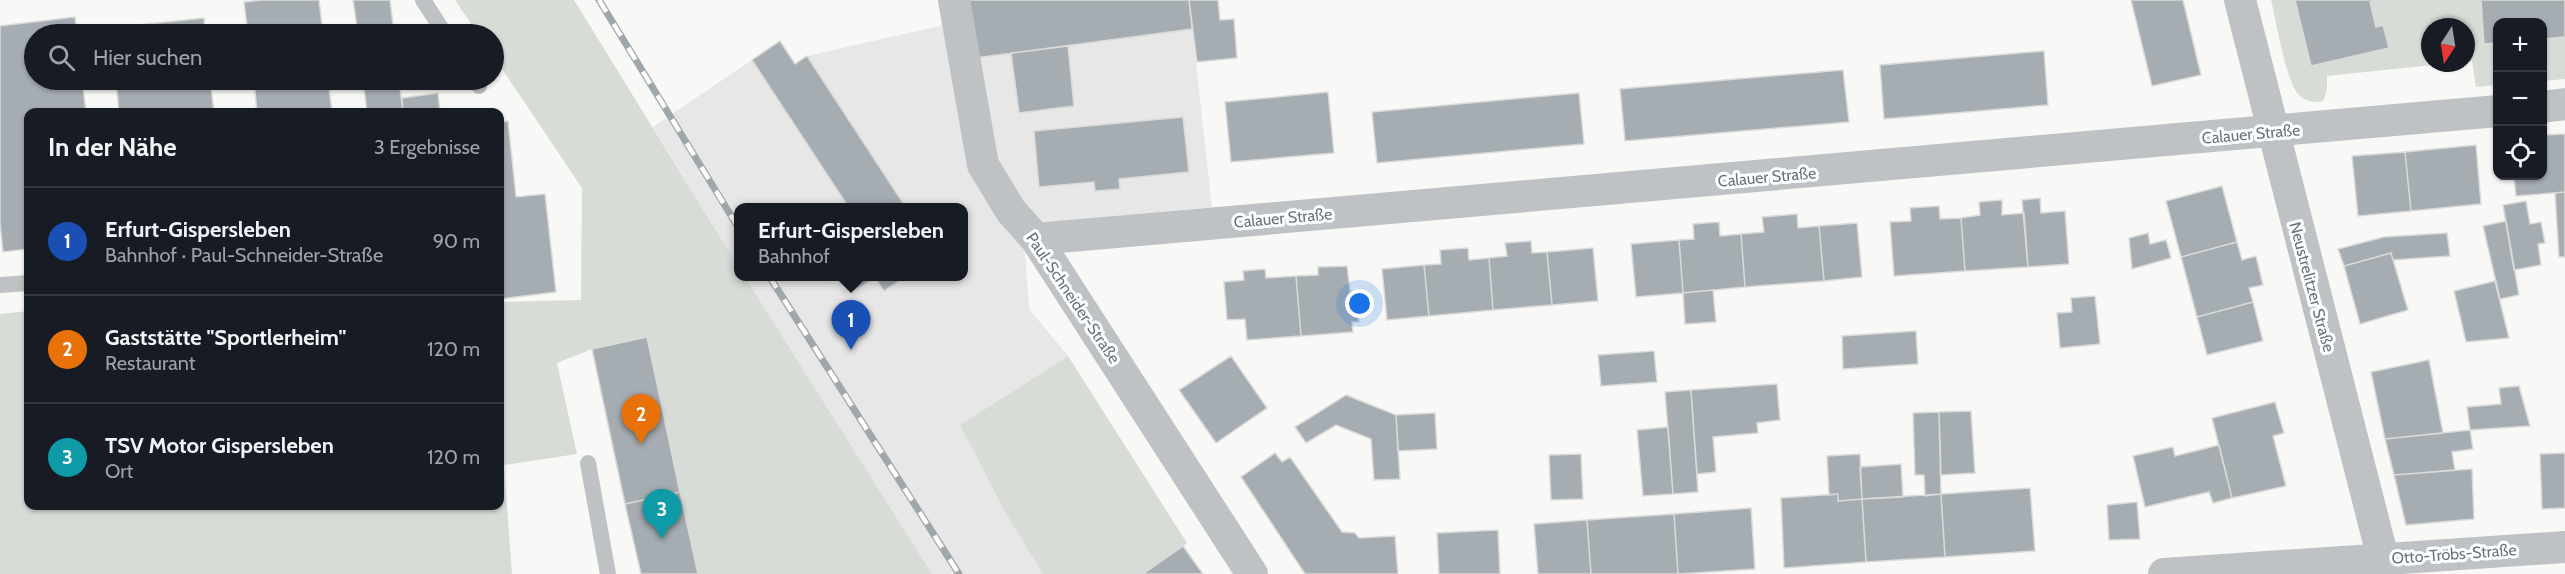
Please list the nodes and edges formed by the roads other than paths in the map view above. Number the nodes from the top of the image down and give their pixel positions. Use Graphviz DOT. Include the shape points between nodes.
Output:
graph roads {
  1 [pos="423,0"];
  2 [pos="954,0"];
  3 [pos="2240,0"];
  4 [pos="439,24"];
  5 [pos="2565,105"];
  6 [pos="2547,107"];
  7 [pos="2493,111"];
  8 [pos="2272,132"];
  9 [pos="1036,239"];
  10 [pos="24,283"];
  11 [pos="0,285"];
  12 [pos="588,463"];
  13 [pos="2565,547"];
  14 [pos="2385,566"];
  15 [pos="608,574"];
  16 [pos="1251,574"];
  17 [pos="2164,574"];
  1 -- 4 [label="lane"];
  2 -- 9 [label="street, Paul-Schneider-Straße" via="983,165 1011,211"];
  3 -- 8 [label="street, Neustrelitzer Straße"];
  5 -- 6 [label="street"];
  7 -- 8 [label="street, Calauer Straße"];
  8 -- 9 [label="street, Calauer Straße"];
  8 -- 14 [label="street, Neustrelitzer Straße"];
  9 -- 16 [label="street, Paul-Schneider-Straße"];
  10 -- 11 [label="lane"];
  12 -- 15 [label="lane"];
  13 -- 14 [label="street, Otto-Tröbs-Straße"];
  14 -- 17 [label="street, Otto-Tröbs-Straße"];
}
